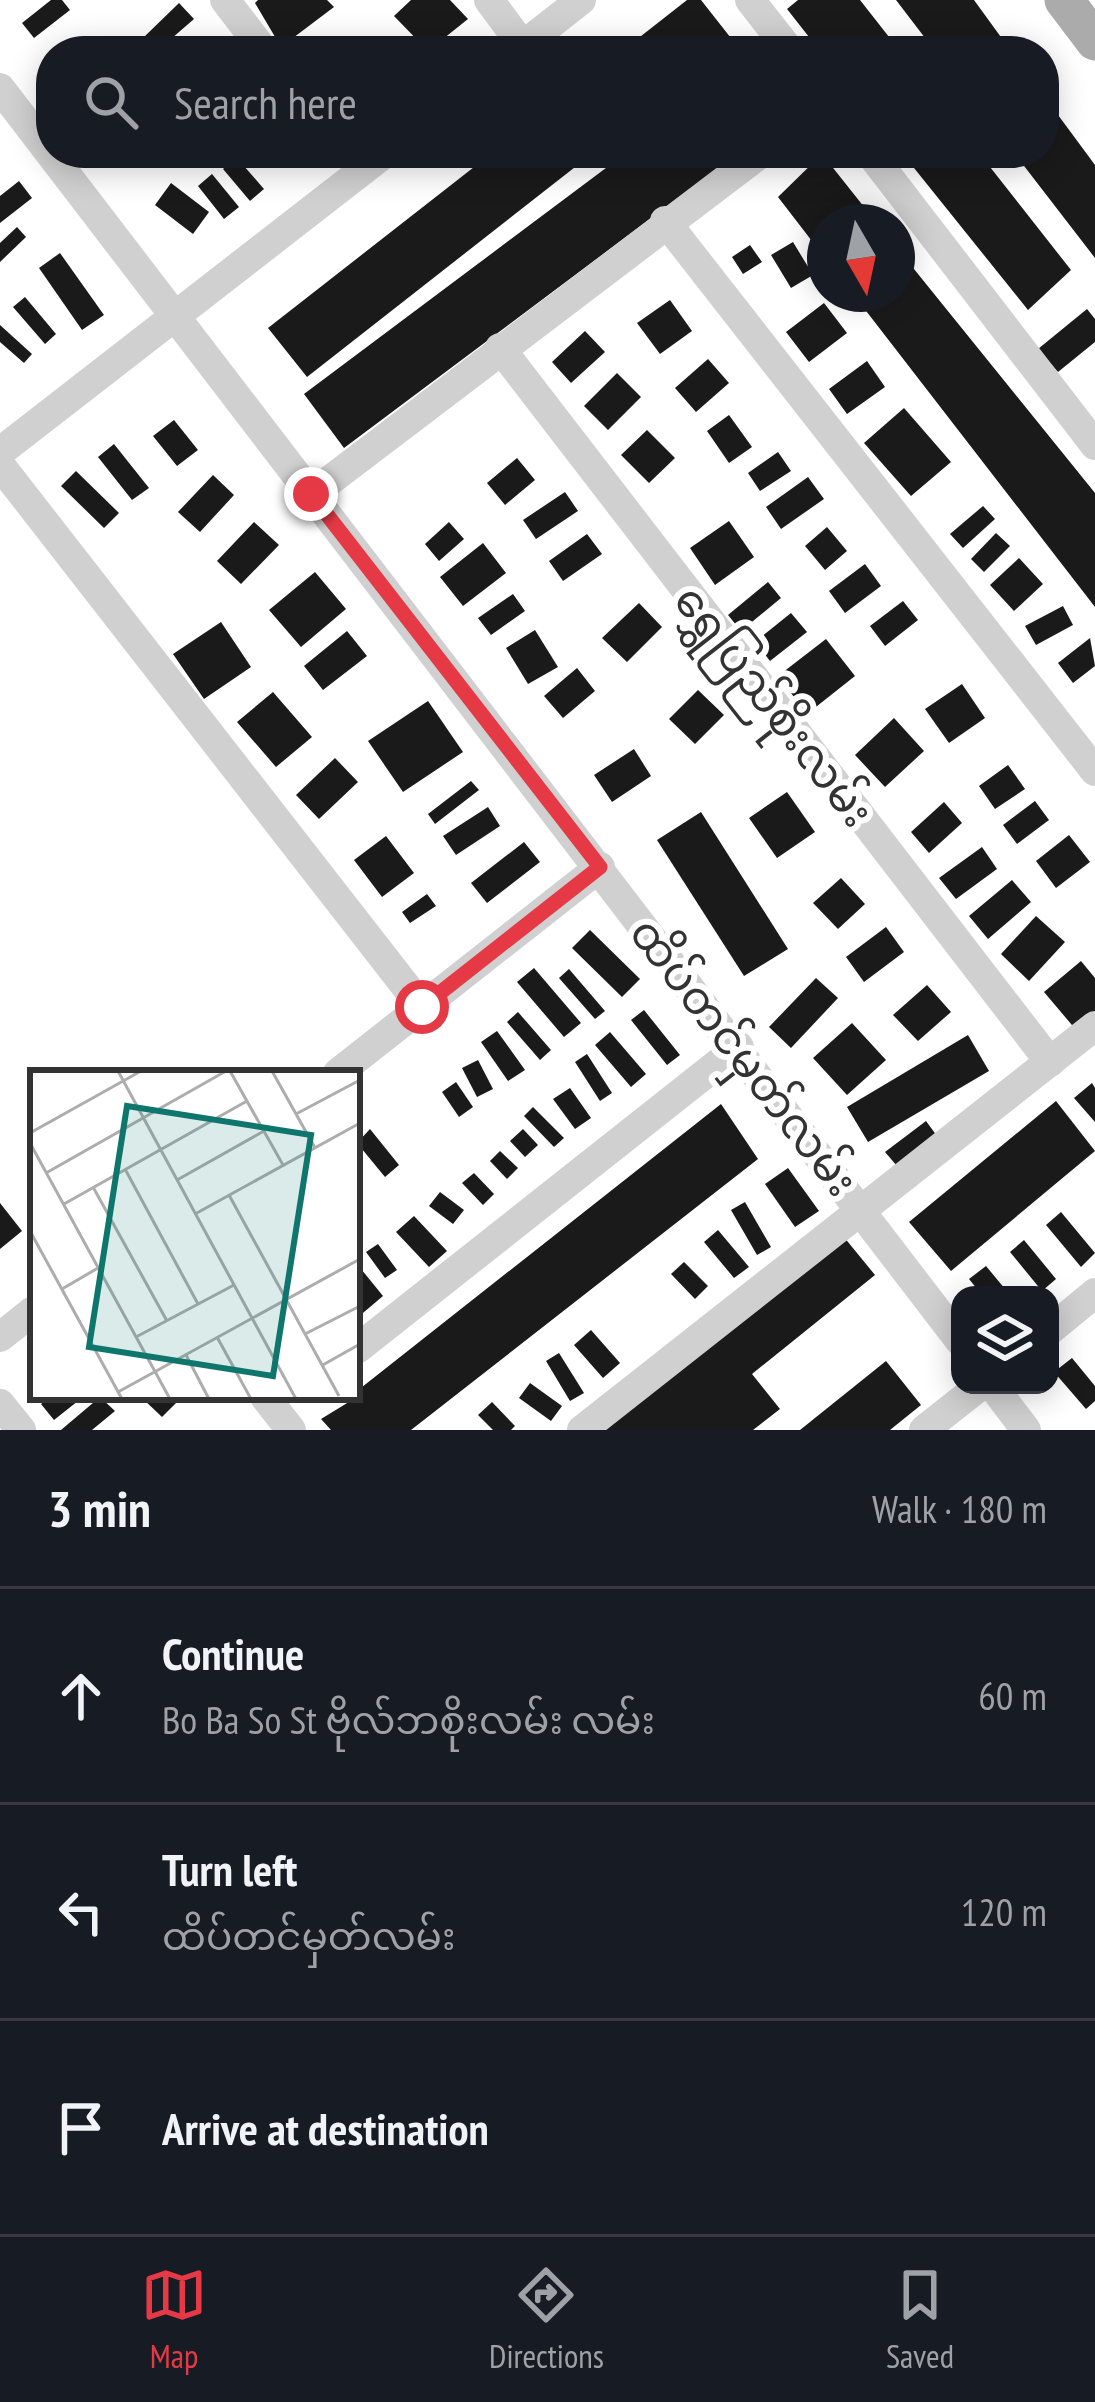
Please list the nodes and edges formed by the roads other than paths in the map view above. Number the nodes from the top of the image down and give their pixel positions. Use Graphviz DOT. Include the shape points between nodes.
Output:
graph roads {
  1 [pos="225,0"];
  2 [pos="489,0"];
  3 [pos="581,0"];
  4 [pos="750,0"];
  5 [pos="1064,0"];
  6 [pos="253,36"];
  7 [pos="512,36"];
  8 [pos="535,36"];
  9 [pos="778,36"];
  10 [pos="1095,41"];
  11 [pos="0,88"];
  12 [pos="36,134"];
  13 [pos="63,168"];
  14 [pos="345,168"];
  15 [pos="740,168"];
  16 [pos="881,168"];
  17 [pos="665,221"];
  18 [pos="179,316"];
  19 [pos="500,348"];
  20 [pos="1095,445"];
  21 [pos="0,452"];
  22 [pos="0,465"];
  23 [pos="311,494"];
  24 [pos="1095,771"];
  25 [pos="600,867"];
  26 [pos="422,1007"];
  27 [pos="1095,1026"];
  28 [pos="739,1047"];
  29 [pos="1050,1061"];
  30 [pos="342,1070"];
  31 [pos="865,1210"];
  32 [pos="1095,1293"];
  33 [pos="30,1313"];
  34 [pos="1059,1323"];
  35 [pos="951,1329"];
  36 [pos="0,1337"];
  37 [pos="360,1346"];
  38 [pos="970,1394"];
  39 [pos="999,1394"];
  40 [pos="0,1403"];
  41 [pos="21,1430"];
  42 [pos="582,1430"];
  43 [pos="924,1430"];
  44 [pos="1026,1430"];
  1 -- 6 [label="street"];
  2 -- 7 [label="street"];
  3 -- 8 [label="street"];
  4 -- 9 [label="street"];
  5 -- 10 [label="main road"];
  11 -- 12 [label="street, ထိပ်တင်မှတ်လမ်း"];
  13 -- 18 [label="street, ထိပ်တင်မှတ်လမ်း"];
  14 -- 18 [label="street"];
  15 -- 17 [label="street"];
  16 -- 20 [label="street"];
  17 -- 19 [label="street"];
  17 -- 24 [label="street"];
  18 -- 21 [label="street"];
  18 -- 23 [label="street, ထိပ်တင်မှတ်လမ်း"];
  19 -- 23 [label="street"];
  19 -- 29 [label="street, ရွှေပြည်စိုးလမ်း"];
  22 -- 26 [label="street"];
  23 -- 25 [label="street, ထိပ်တင်မှတ်လမ်း"];
  25 -- 26 [label="street"];
  25 -- 28 [label="street, ထိပ်တင်မှတ်လမ်း"];
  26 -- 30 [label="street"];
  27 -- 29 [label="street"];
  28 -- 31 [label="street, ထိပ်တင်မှတ်လမ်း"];
  28 -- 37 [label="street"];
  29 -- 31 [label="street"];
  31 -- 35 [label="street, ထိပ်တင်မှတ်လမ်း"];
  31 -- 42 [label="street"];
  32 -- 34 [label="street"];
  33 -- 36 [label="street"];
  38 -- 43 [label="street"];
  39 -- 44 [label="street"];
  40 -- 41 [label="street"];
}
